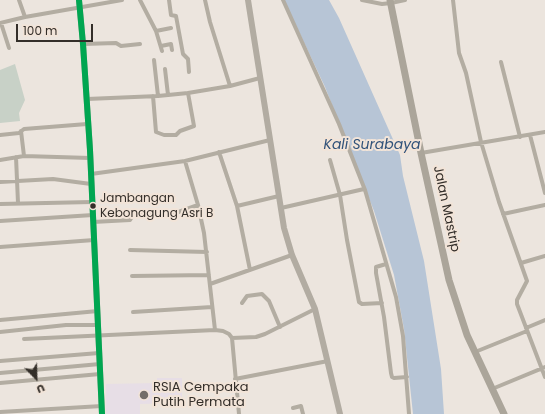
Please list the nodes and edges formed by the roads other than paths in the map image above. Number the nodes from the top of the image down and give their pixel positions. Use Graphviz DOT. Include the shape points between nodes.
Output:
graph roads {
  1 [pos="20,0"];
  2 [pos="79,0"];
  3 [pos="122,0"];
  4 [pos="140,0"];
  5 [pos="169,0"];
  6 [pos="205,0"];
  7 [pos="248,0"];
  8 [pos="283,0"];
  9 [pos="362,0"];
  10 [pos="405,0"];
  11 [pos="453,0"];
  12 [pos="391,2"];
  13 [pos="80,8"];
  14 [pos="25,17"];
  15 [pos="1,23"];
  16 [pos="171,28"];
  17 [pos="156,31"];
  18 [pos="83,44"];
  19 [pos="140,44"];
  20 [pos="9,48"];
  21 [pos="172,50"];
  22 [pos="154,60"];
  23 [pos="501,62"];
  24 [pos="165,69"];
  25 [pos="189,72"];
  26 [pos="260,78"];
  27 [pos="230,86"];
  28 [pos="188,93"];
  29 [pos="168,95"];
  30 [pos="153,96"];
  31 [pos="158,96"];
  32 [pos="86,99"];
  33 [pos="88,124"];
  34 [pos="22,131"];
  35 [pos="545,132"];
  36 [pos="0,135"];
  37 [pos="530,135"];
  38 [pos="520,137"];
  39 [pos="270,140"];
  40 [pos="481,142"];
  41 [pos="219,152"];
  42 [pos="422,153"];
  43 [pos="24,156"];
  44 [pos="16,157"];
  45 [pos="90,158"];
  46 [pos="0,160"];
  47 [pos="330,160"];
  48 [pos="185,161"];
  49 [pos="91,174"];
  50 [pos="16,180"];
  51 [pos="0,182"];
  52 [pos="92,184"];
  53 [pos="364,189"];
  54 [pos="545,193"];
  55 [pos="340,195"];
  56 [pos="279,196"];
  57 [pos="92,202"];
  58 [pos="18,203"];
  59 [pos="0,204"];
  60 [pos="198,205"];
  61 [pos="545,205"];
  62 [pos="237,206"];
  63 [pos="281,208"];
  64 [pos="503,214"];
  65 [pos="93,218"];
  66 [pos="0,221"];
  67 [pos="94,240"];
  68 [pos="0,247"];
  69 [pos="130,250"];
  70 [pos="207,252"];
  71 [pos="292,255"];
  72 [pos="545,256"];
  73 [pos="521,263"];
  74 [pos="386,264"];
  75 [pos="250,270"];
  76 [pos="209,275"];
  77 [pos="132,276"];
  78 [pos="210,284"];
  79 [pos="242,303"];
  80 [pos="382,303"];
  81 [pos="212,307"];
  82 [pos="315,309"];
  83 [pos="98,311"];
  84 [pos="133,312"];
  85 [pos="0,320"];
  86 [pos="545,320"];
  87 [pos="98,325"];
  88 [pos="280,327"];
  89 [pos="526,329"];
  90 [pos="215,330"];
  91 [pos="0,332"];
  92 [pos="99,334"];
  93 [pos="232,338"];
  94 [pos="24,339"];
  95 [pos="475,352"];
  96 [pos="99,353"];
  97 [pos="0,361"];
  98 [pos="328,361"];
  99 [pos="100,364"];
  100 [pos="543,368"];
  101 [pos="0,373"];
  102 [pos="100,374"];
  103 [pos="545,377"];
  104 [pos="407,378"];
  105 [pos="235,379"];
  106 [pos="0,383"];
  107 [pos="492,389"];
  108 [pos="102,406"];
  109 [pos="293,408"];
  110 [pos="0,412"];
  111 [pos="102,414"];
  112 [pos="239,414"];
  113 [pos="303,414"];
  114 [pos="338,414"];
  115 [pos="410,414"];
  116 [pos="504,414"];
  1 -- 14 [label="street"];
  2 -- 13 [label="main road"];
  3 -- 13 [label="street"];
  4 -- 17 [label="street"];
  5 -- 25 [label="street" via="171,15 176,16 183,54 188,59"];
  6 -- 27 [label="street"];
  7 -- 26 [label="main road"];
  8 -- 53 [label="street" via="339,124"];
  9 -- 12 [label="street" via="382,4"];
  10 -- 12 [label="street"];
  11 -- 40 [label="street" via="459,53"];
  12 -- 42 [label="main road, Jalan Mastrip"];
  13 -- 14 [label="street"];
  13 -- 18 [label="main road"];
  14 -- 15 [label="street"];
  15 -- 20 [label="street"];
  16 -- 17 [label="street"];
  17 -- 21 [label="street" via="160,47 171,44"];
  18 -- 19 [label="street"];
  18 -- 32 [label="main road"];
  22 -- 31 [label="street"];
  23 -- 38 [label="street"];
  24 -- 29 [label="street"];
  26 -- 27 [label="street"];
  26 -- 39 [label="main road"];
  27 -- 28 [label="street"];
  28 -- 29 [label="street"];
  28 -- 30 [label="street" via="194,126 176,134 164,135 156,132"];
  29 -- 31 [label="street"];
  30 -- 31 [label="street"];
  30 -- 32 [label="street"];
  32 -- 33 [label="main road"];
  33 -- 34 [label="street"];
  33 -- 45 [label="main road"];
  34 -- 36 [label="street"];
  34 -- 43 [label="street"];
  35 -- 37 [label="street"];
  37 -- 38 [label="street"];
  37 -- 54 [label="street"];
  38 -- 40 [label="street"];
  39 -- 41 [label="street"];
  39 -- 56 [label="main road"];
  40 -- 42 [label="street"];
  40 -- 64 [label="street"];
  41 -- 48 [label="street"];
  41 -- 62 [label="street"];
  42 -- 95 [label="main road, Jalan Mastrip" via="449,280"];
  43 -- 44 [label="street"];
  43 -- 45 [label="street"];
  44 -- 46 [label="street"];
  44 -- 50 [label="street"];
  45 -- 49 [label="main road"];
  47 -- 55 [label="street"];
  48 -- 49 [label="street"];
  48 -- 60 [label="street"];
  49 -- 52 [label="main road"];
  50 -- 51 [label="street"];
  50 -- 52 [label="street" via="58,179"];
  50 -- 58 [label="street"];
  52 -- 57 [label="main road"];
  53 -- 55 [label="street"];
  53 -- 74 [label="street"];
  55 -- 63 [label="street"];
  55 -- 80 [label="street" via="359,302"];
  56 -- 62 [label="street"];
  56 -- 63 [label="main road"];
  57 -- 58 [label="street"];
  57 -- 65 [label="main road"];
  58 -- 59 [label="street"];
  60 -- 65 [label="street" via="173,214 133,216 130,220"];
  60 -- 70 [label="street"];
  61 -- 64 [label="street"];
  62 -- 75 [label="street"];
  63 -- 71 [label="main road"];
  64 -- 73 [label="street"];
  65 -- 66 [label="street"];
  65 -- 67 [label="main road"];
  67 -- 68 [label="street"];
  67 -- 83 [label="main road"];
  69 -- 70 [label="street"];
  70 -- 76 [label="street"];
  71 -- 75 [label="street"];
  71 -- 82 [label="main road"];
  72 -- 73 [label="street"];
  73 -- 89 [label="street" via="526,282 517,304"];
  74 -- 80 [label="street" via="376,268"];
  74 -- 104 [label="street" via="396,297"];
  75 -- 78 [label="street"];
  76 -- 77 [label="street"];
  76 -- 78 [label="street"];
  78 -- 81 [label="street"];
  79 -- 88 [label="street" via="248,296 262,294 269,301"];
  80 -- 104 [label="street" via="392,377"];
  81 -- 84 [label="street"];
  81 -- 90 [label="street"];
  82 -- 88 [label="street"];
  82 -- 98 [label="main road"];
  83 -- 85 [label="street"];
  83 -- 87 [label="main road"];
  86 -- 89 [label="street"];
  87 -- 91 [label="street" via="66,325"];
  87 -- 92 [label="main road"];
  88 -- 93 [label="street" via="256,337"];
  89 -- 95 [label="street"];
  89 -- 100 [label="street"];
  90 -- 92 [label="street"];
  90 -- 93 [label="street" via="223,331"];
  92 -- 94 [label="street"];
  92 -- 96 [label="main road"];
  93 -- 105 [label="street"];
  95 -- 107 [label="main road, Jalan Mastrip"];
  96 -- 97 [label="street"];
  96 -- 99 [label="main road"];
  98 -- 105 [label="street"];
  98 -- 114 [label="main road"];
  99 -- 101 [label="street"];
  99 -- 102 [label="main road"];
  100 -- 103 [label="street"];
  100 -- 107 [label="street"];
  102 -- 106 [label="street"];
  102 -- 108 [label="main road"];
  104 -- 115 [label="street"];
  105 -- 112 [label="street"];
  107 -- 116 [label="main road, Jalan Mastrip"];
  108 -- 110 [label="street"];
  108 -- 111 [label="main road"];
  109 -- 113 [label="street" via="301,406"];
}
